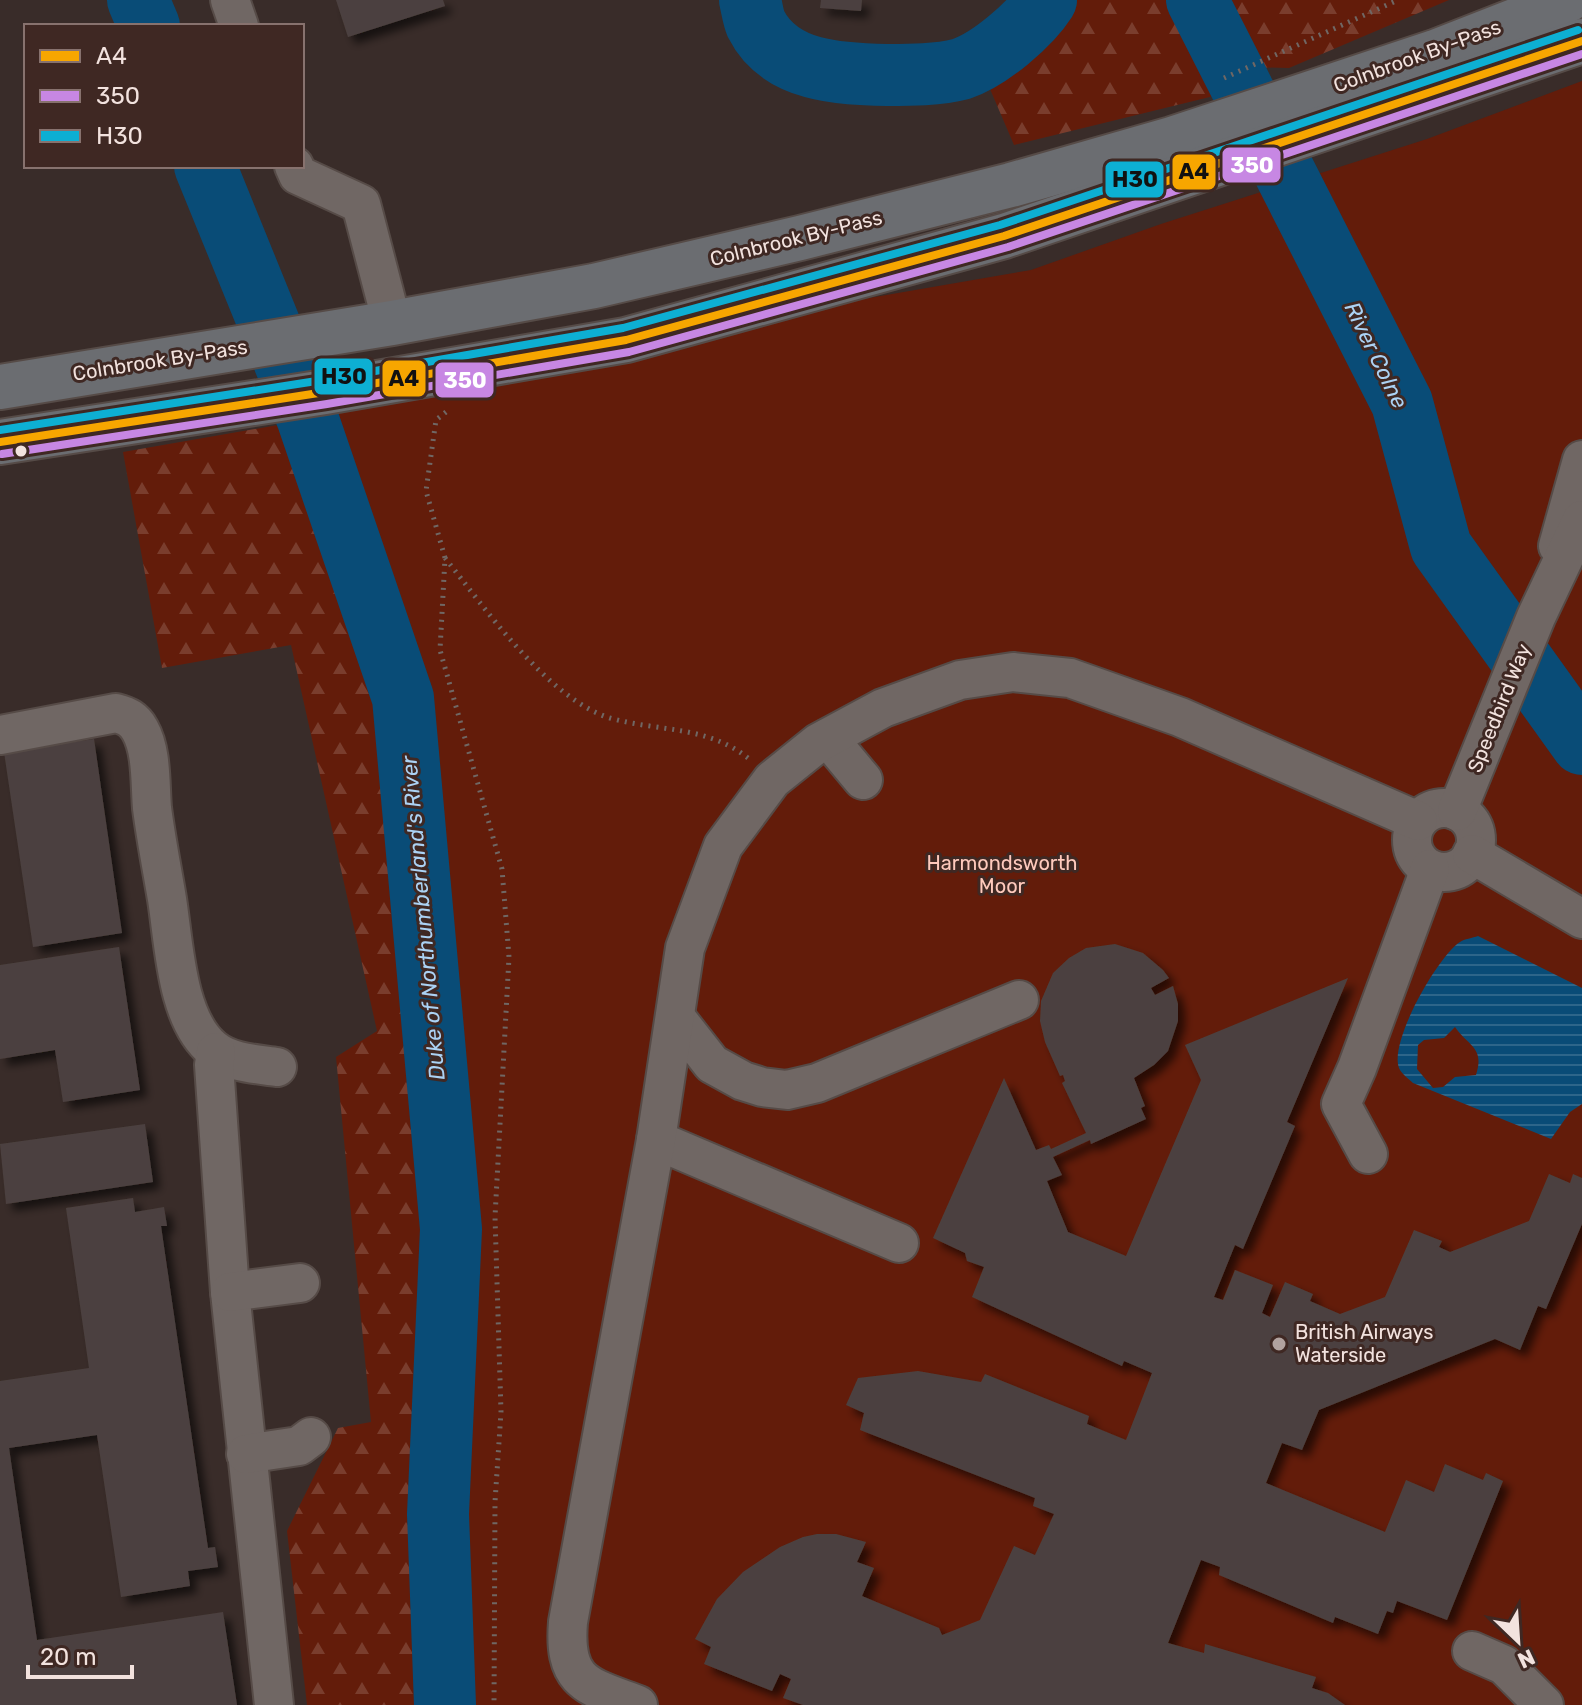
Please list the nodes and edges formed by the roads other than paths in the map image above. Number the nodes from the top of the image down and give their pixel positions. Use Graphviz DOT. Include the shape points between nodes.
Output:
graph roads {
  1 [pos="230,0"];
  2 [pos="1568,0"];
  3 [pos="238,24"];
  4 [pos="1582,41"];
  5 [pos="1432,73"];
  6 [pos="1181,157"];
  7 [pos="295,168"];
  8 [pos="392,323"];
  9 [pos="0,387"];
  10 [pos="0,442"];
  11 [pos="1582,460"];
  12 [pos="1582,520"];
  13 [pos="1582,556"];
  14 [pos="1539,612"];
  15 [pos="1117,696"];
  16 [pos="1073,709"];
  17 [pos="0,735"];
  18 [pos="828,738"];
  19 [pos="863,780"];
  20 [pos="1457,811"];
  21 [pos="1418,821"];
  22 [pos="1472,854"];
  23 [pos="1430,869"];
  24 [pos="1582,919"];
  25 [pos="1019,1000"];
  26 [pos="676,1018"];
  27 [pos="216,1052"];
  28 [pos="277,1067"];
  29 [pos="656,1140"];
  30 [pos="1368,1154"];
  31 [pos="899,1243"];
  32 [pos="300,1283"];
  33 [pos="230,1292"];
  34 [pos="311,1437"];
  35 [pos="246,1454"];
  36 [pos="1472,1651"];
  37 [pos="274,1705"];
  38 [pos="638,1705"];
  39 [pos="1544,1705"];
  1 -- 3 [label="lane"];
  2 -- 5 [label="highway, Colnbrook By-Pass"];
  4 -- 5 [label="highway, Colnbrook By-Pass"];
  5 -- 6 [label="highway, Colnbrook By-Pass"];
  6 -- 8 [label="highway, Colnbrook By-Pass" via="1011,185 594,286"];
  6 -- 10 [label="highway, Colnbrook By-Pass" via="1004,236 626,340"];
  7 -- 8 [label="lane" via="298,175 361,204"];
  8 -- 9 [label="highway, Colnbrook By-Pass"];
  11 -- 14 [label="lane, Speedbird Way"];
  12 -- 14 [label="lane, Speedbird Way"];
  13 -- 14 [label="lane, Speedbird Way"];
  14 -- 20 [label="lane, Speedbird Way"];
  15 -- 16 [label="lane"];
  15 -- 18 [label="lane" via="1070,678 1013,672 960,680 883,708"];
  15 -- 21 [label="lane" via="1180,717"];
  17 -- 27 [label="lane" via="116,713 131,718 140,730 182,992 201,1038"];
  18 -- 19 [label="lane"];
  18 -- 26 [label="lane" via="772,780 723,846 685,948"];
  20 -- 21 [label="lane" via="1435,810"];
  20 -- 22 [label="lane" via="1473,826"];
  21 -- 23 [label="lane" via="1413,850"];
  22 -- 23 [label="lane" via="1454,871"];
  22 -- 24 [label="lane"];
  23 -- 30 [label="lane" via="1341,1104"];
  25 -- 26 [label="lane" via="817,1083 787,1090 743,1081 712,1064"];
  26 -- 29 [label="lane"];
  27 -- 28 [label="lane"];
  27 -- 33 [label="lane"];
  29 -- 31 [label="lane"];
  29 -- 38 [label="lane" via="566,1640 569,1663 578,1675 594,1688"];
  32 -- 33 [label="lane"];
  33 -- 35 [label="lane"];
  34 -- 35 [label="lane" via="299,1446"];
  35 -- 37 [label="lane"];
  36 -- 39 [label="lane" via="1504,1665"];
}
